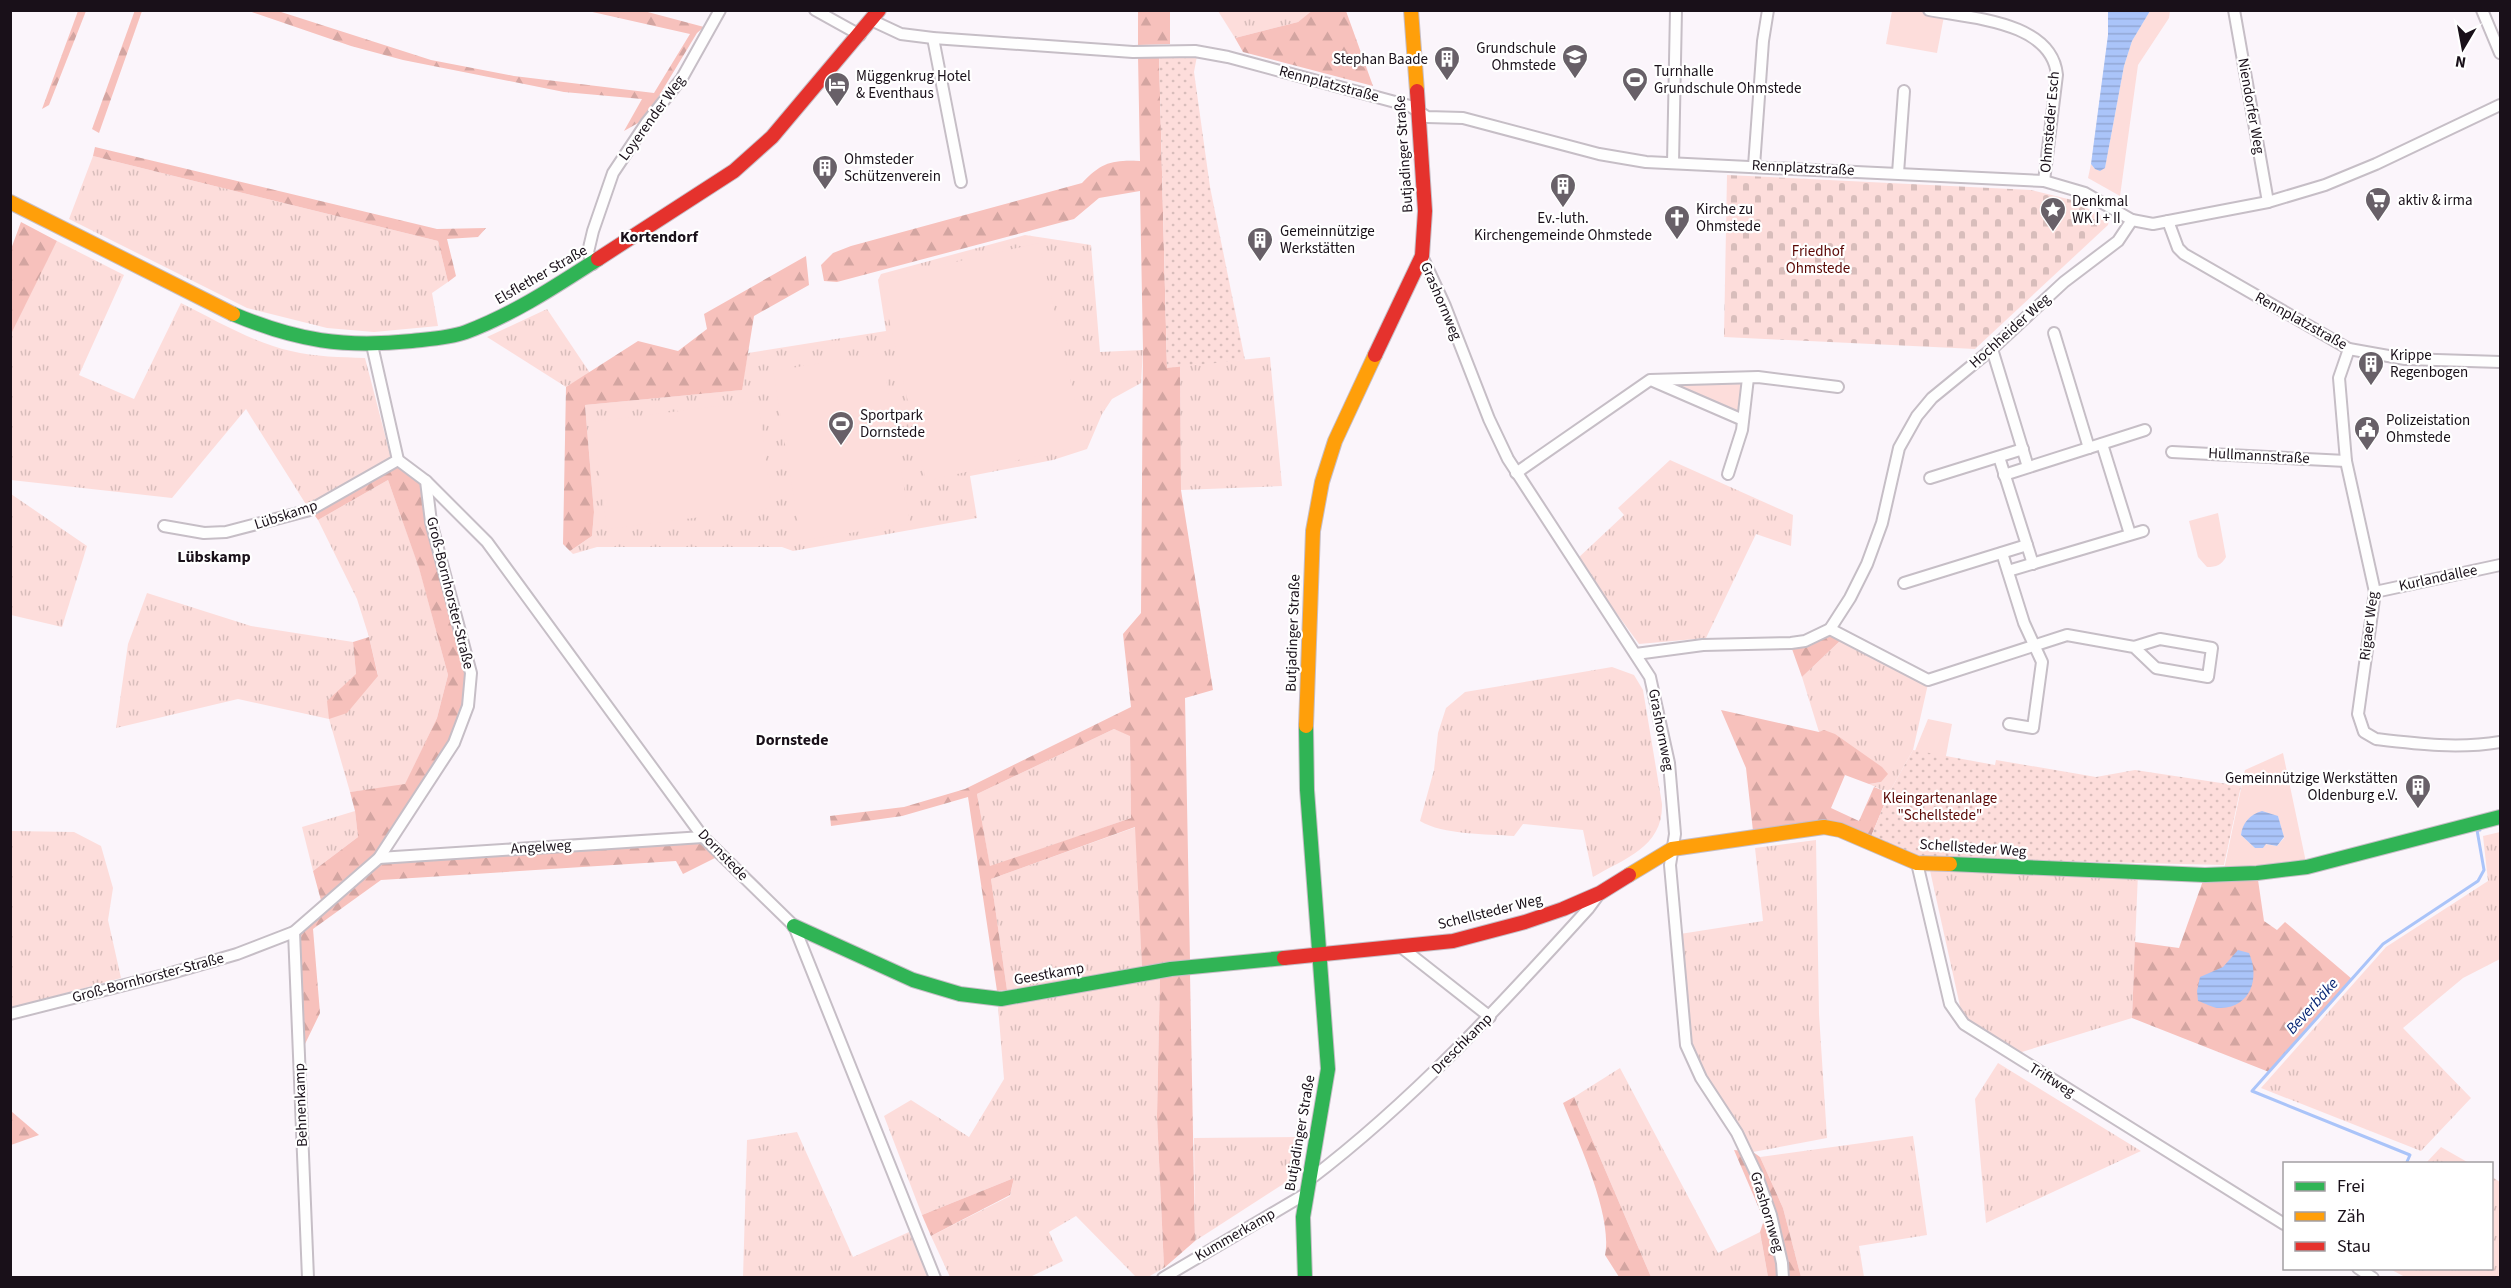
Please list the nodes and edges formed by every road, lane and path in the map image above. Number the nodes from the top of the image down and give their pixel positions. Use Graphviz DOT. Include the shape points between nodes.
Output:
graph roads {
  1 [pos="720,10"];
  2 [pos="815,10"];
  3 [pos="1411,10"];
  4 [pos="1676,10"];
  5 [pos="1768,10"];
  6 [pos="1929,10"];
  7 [pos="2234,10"];
  8 [pos="2482,10"];
  9 [pos="875,15"];
  10 [pos="860,34"];
  11 [pos="933,38"];
  12 [pos="2500,53"];
  13 [pos="1904,91"];
  14 [pos="2500,105"];
  15 [pos="1418,111"];
  16 [pos="1673,163"];
  17 [pos="1754,166"];
  18 [pos="1898,173"];
  19 [pos="2044,181"];
  20 [pos="961,182"];
  21 [pos="10,202"];
  22 [pos="2268,202"];
  23 [pos="2132,220"];
  24 [pos="2168,221"];
  25 [pos="1422,256"];
  26 [pos="593,264"];
  27 [pos="2054,333"];
  28 [pos="372,345"];
  29 [pos="1992,349"];
  30 [pos="2349,349"];
  31 [pos="2500,362"];
  32 [pos="1748,378"];
  33 [pos="1650,380"];
  34 [pos="1838,387"];
  35 [pos="1743,420"];
  36 [pos="2145,430"];
  37 [pos="2102,444"];
  38 [pos="2089,448"];
  39 [pos="2023,449"];
  40 [pos="2172,452"];
  41 [pos="1999,457"];
  42 [pos="398,460"];
  43 [pos="2346,461"];
  44 [pos="2028,467"];
  45 [pos="1516,473"];
  46 [pos="1728,474"];
  47 [pos="2004,475"];
  48 [pos="1930,478"];
  49 [pos="426,481"];
  50 [pos="164,525"];
  51 [pos="2143,531"];
  52 [pos="2130,534"];
  53 [pos="2027,545"];
  54 [pos="2002,553"];
  55 [pos="2033,564"];
  56 [pos="2500,565"];
  57 [pos="2008,571"];
  58 [pos="1904,584"];
  59 [pos="2375,592"];
  60 [pos="1830,628"];
  61 [pos="2036,645"];
  62 [pos="2134,647"];
  63 [pos="1636,654"];
  64 [pos="2009,724"];
  65 [pos="2500,742"];
  66 [pos="2500,818"];
  67 [pos="703,837"];
  68 [pos="1672,849"];
  69 [pos="379,858"];
  70 [pos="1917,863"];
  71 [pos="1600,893"];
  72 [pos="794,926"];
  73 [pos="294,932"];
  74 [pos="1401,947"];
  75 [pos="1321,956"];
  76 [pos="10,1014"];
  77 [pos="1490,1017"];
  78 [pos="1308,1186"];
  79 [pos="2283,1223"];
  80 [pos="2360,1270"];
  81 [pos="308,1278"];
  82 [pos="935,1278"];
  83 [pos="1163,1278"];
  84 [pos="1305,1278"];
  85 [pos="1783,1278"];
  86 [pos="2373,1278"];
  1 -- 26 [label="street, Loyerender Weg" via="682,78 613,173 588,252"];
  2 -- 10 [label="street"];
  3 -- 15 [label="street, Butjadinger Straße"];
  4 -- 16 [label="street"];
  5 -- 17 [label="street"];
  6 -- 19 [label="street, Ohmsteder Esch" via="2013,27 2048,52 2057,75"];
  7 -- 22 [label="street, Niendorfer Weg"];
  8 -- 12 [label="street"];
  9 -- 10 [label="street, Elsflether Straße"];
  9 -- 11 [label="street, Rennplatzstraße" via="901,34"];
  10 -- 26 [label="street, Elsflether Straße" via="750,158"];
  11 -- 15 [label="street, Rennplatzstraße" via="1136,52 1196,51"];
  11 -- 20 [label="street"];
  13 -- 18 [label="street"];
  14 -- 22 [label="street" via="2376,164"];
  15 -- 16 [label="street, Rennplatzstraße" via="1427,117 1476,121 1599,154"];
  15 -- 25 [label="street, Butjadinger Straße" via="1425,212"];
  16 -- 17 [label="street, Rennplatzstraße"];
  17 -- 18 [label="street, Rennplatzstraße"];
  18 -- 19 [label="street, Rennplatzstraße"];
  19 -- 23 [label="street, Rennplatzstraße" via="2085,193"];
  21 -- 28 [label="street, Elsflether Straße" via="247,320 302,337"];
  22 -- 24 [label="street"];
  23 -- 24 [label="street" via="2153,224"];
  23 -- 29 [label="street, Hochheider Weg" via="2118,241 2064,282"];
  24 -- 30 [label="street, Rennplatzstraße" via="2184,254"];
  25 -- 45 [label="street, Grashornweg" via="1489,419"];
  25 -- 75 [label="street, Butjadinger Straße" via="1335,441 1315,522 1306,736"];
  26 -- 28 [label="street, Elsflether Straße" via="528,304 465,332"];
  27 -- 38 [label="street"];
  28 -- 42 [label="street"];
  29 -- 39 [label="street"];
  29 -- 60 [label="street, Hochheider Weg" via="1932,398 1908,430 1894,465 1878,536 1850,598"];
  30 -- 31 [label="street, Rennplatzstraße" via="2405,359"];
  30 -- 43 [label="street, Rigaer Weg" via="2340,372 2339,391"];
  32 -- 33 [label="street"];
  32 -- 34 [label="street"];
  32 -- 35 [label="street"];
  33 -- 35 [label="street"];
  33 -- 45 [label="street"];
  35 -- 46 [label="street"];
  36 -- 37 [label="street"];
  37 -- 38 [label="street"];
  37 -- 52 [label="street"];
  38 -- 44 [label="street"];
  39 -- 41 [label="street"];
  39 -- 44 [label="street"];
  40 -- 43 [label="street, Hullmannstraße"];
  41 -- 47 [label="street"];
  41 -- 48 [label="street"];
  42 -- 49 [label="street"];
  42 -- 50 [label="street, Lübskamp" via="310,510 226,532 204,533"];
  43 -- 59 [label="street, Rigaer Weg"];
  44 -- 47 [label="street"];
  45 -- 63 [label="street, Grashornweg"];
  47 -- 53 [label="street"];
  49 -- 67 [label="street, Dornstede" via="487,542"];
  49 -- 69 [label="street, Groß-Bornhorster-Straße" via="431,522 471,673 468,706 454,743"];
  51 -- 52 [label="street"];
  52 -- 55 [label="street"];
  53 -- 54 [label="street"];
  53 -- 55 [label="street"];
  54 -- 57 [label="street"];
  54 -- 58 [label="street"];
  55 -- 57 [label="street"];
  56 -- 59 [label="street, Kurlandallee"];
  57 -- 61 [label="street" via="2024,623"];
  59 -- 65 [label="street, Rigaer Weg" via="2358,706 2364,732 2376,739 2439,746"];
  60 -- 61 [label="street" via="1928,680"];
  60 -- 63 [label="street, Hochheider Weg" via="1805,641 1791,643 1703,645"];
  61 -- 62 [label="street" via="2067,635"];
  61 -- 64 [label="street" via="2042,662 2033,728"];
  62 -- 62 [label="street" via="2156,668 2208,676 2212,648 2160,639"];
  63 -- 68 [label="street, Grashornweg" via="1650,677 1670,763 1675,834"];
  66 -- 70 [label="street, Schellsteder Weg" via="2307,867 2257,873 2194,875"];
  67 -- 69 [label="street, Angelweg"];
  67 -- 72 [label="street, Dornstede"];
  68 -- 70 [label="street, Schellsteder Weg" via="1824,827"];
  68 -- 71 [label="street, Schellsteder Weg"];
  68 -- 85 [label="street, Grashornweg" via="1670,865 1686,1045 1756,1173 1771,1215"];
  69 -- 73 [label="street, Groß-Bornhorster-Straße"];
  70 -- 79 [label="street, Triftweg" via="1950,1004 1964,1024"];
  71 -- 74 [label="street, Schellsteder Weg" via="1525,922 1453,941"];
  71 -- 77 [label="street, Dreschkamp"];
  72 -- 75 [label="street, Geestkamp" via="913,980 960,994 1001,999 1171,969"];
  72 -- 82 [label="street, Dornstede"];
  73 -- 76 [label="street, Groß-Bornhorster-Straße" via="197,966"];
  73 -- 81 [label="street, Behnenkamp"];
  74 -- 75 [label="street, Schellsteder Weg"];
  74 -- 77 [label="street"];
  75 -- 78 [label="street, Butjadinger Straße" via="1328,1069"];
  77 -- 78 [label="street, Dreschkamp" via="1375,1128"];
  78 -- 83 [label="street, Kummerkamp"];
  78 -- 84 [label="street, Butjadinger Straße" via="1303,1217"];
  80 -- 86 [label="street"];
}
